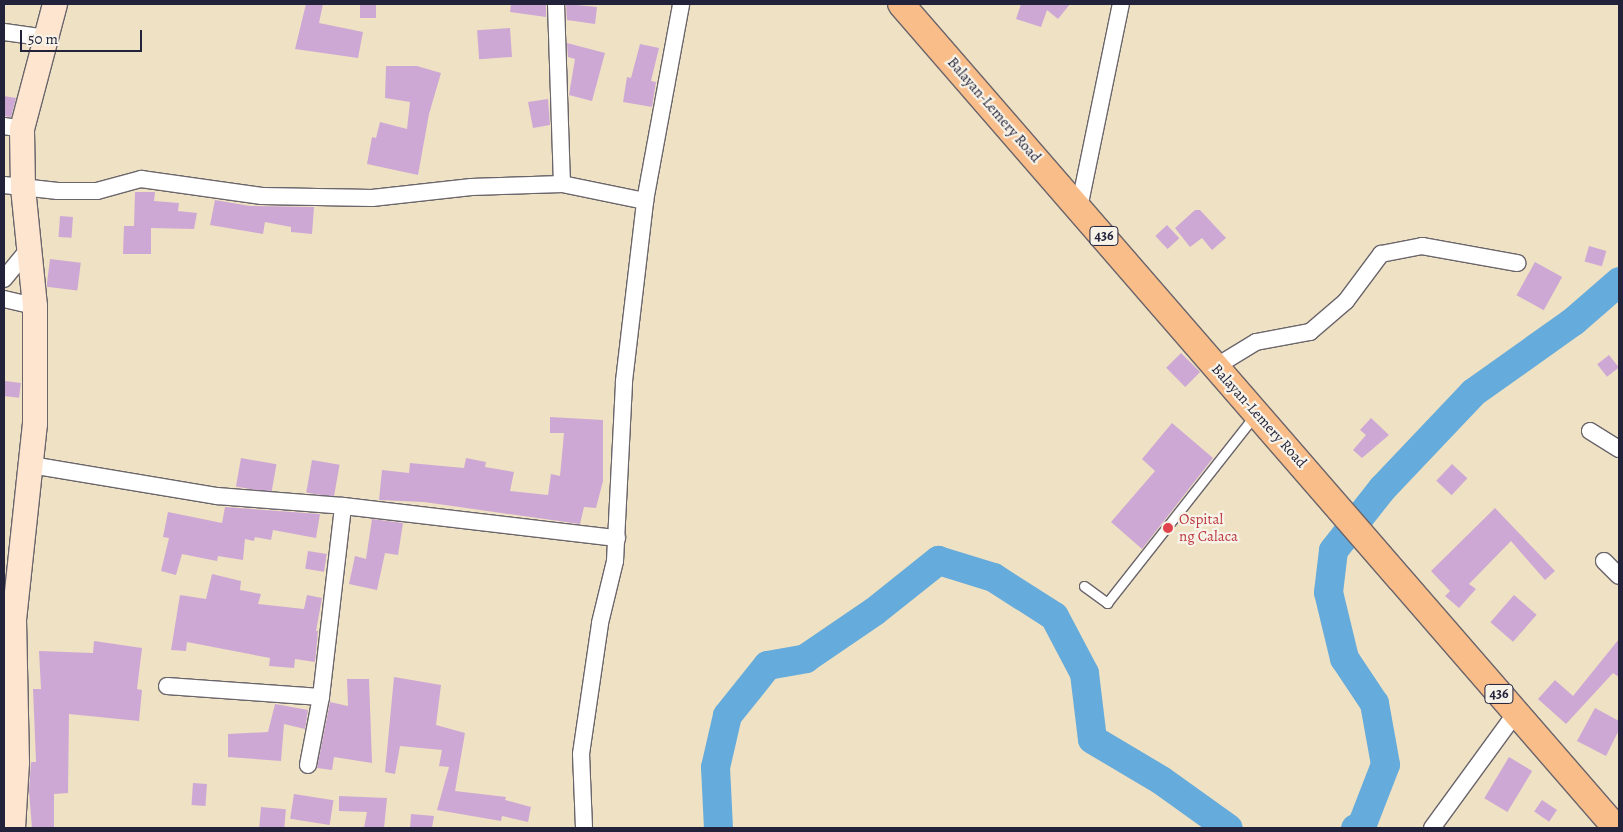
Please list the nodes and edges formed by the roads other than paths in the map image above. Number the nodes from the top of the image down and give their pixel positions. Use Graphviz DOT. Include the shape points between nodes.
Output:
graph roads {
  1 [pos="55,4"];
  2 [pos="556,4"];
  3 [pos="681,4"];
  4 [pos="901,4"];
  5 [pos="1121,4"];
  6 [pos="4,32"];
  7 [pos="48,38"];
  8 [pos="13,128"];
  9 [pos="562,184"];
  10 [pos="13,187"];
  11 [pos="645,201"];
  12 [pos="1079,208"];
  13 [pos="31,246"];
  14 [pos="1517,263"];
  15 [pos="4,279"];
  16 [pos="4,299"];
  17 [pos="34,306"];
  18 [pos="1215,367"];
  19 [pos="1256,413"];
  20 [pos="1590,431"];
  21 [pos="1619,449"];
  22 [pos="31,465"];
  23 [pos="343,506"];
  24 [pos="617,538"];
  25 [pos="1604,561"];
  26 [pos="1619,576"];
  27 [pos="1084,586"];
  28 [pos="167,686"];
  29 [pos="321,697"];
  30 [pos="1516,713"];
  31 [pos="308,765"];
  32 [pos="14,828"];
  33 [pos="584,828"];
  34 [pos="1432,828"];
  35 [pos="1616,828"];
  1 -- 7 [label="street"];
  2 -- 9 [label="street"];
  3 -- 11 [label="street"];
  4 -- 12 [label="main road, Balayan-Lemery Road / 436"];
  5 -- 12 [label="street"];
  6 -- 7 [label="street"];
  7 -- 8 [label="street"];
  8 -- 10 [label="street"];
  9 -- 10 [label="street" via="471,187 372,198 262,196 141,179 98,190"];
  9 -- 11 [label="street"];
  10 -- 13 [label="street"];
  11 -- 24 [label="street" via="624,381"];
  12 -- 18 [label="main road, Balayan-Lemery Road / 436"];
  13 -- 15 [label="street"];
  13 -- 17 [label="street"];
  14 -- 18 [label="street" via="1422,246 1381,254 1346,300 1310,332 1256,342"];
  16 -- 17 [label="street"];
  17 -- 22 [label="street" via="35,424"];
  18 -- 19 [label="main road, Balayan-Lemery Road / 436"];
  19 -- 27 [label="lane" via="1107,603"];
  19 -- 30 [label="main road, Balayan-Lemery Road / 436"];
  20 -- 21 [label="street"];
  22 -- 23 [label="street" via="217,496"];
  22 -- 32 [label="street" via="14,620 17,763"];
  23 -- 24 [label="street"];
  23 -- 29 [label="street"];
  24 -- 33 [label="street" via="616,560 600,623 581,754"];
  25 -- 26 [label="street"];
  28 -- 29 [label="street"];
  29 -- 31 [label="street"];
  30 -- 34 [label="street"];
  30 -- 35 [label="main road, Balayan-Lemery Road / 436"];
}
